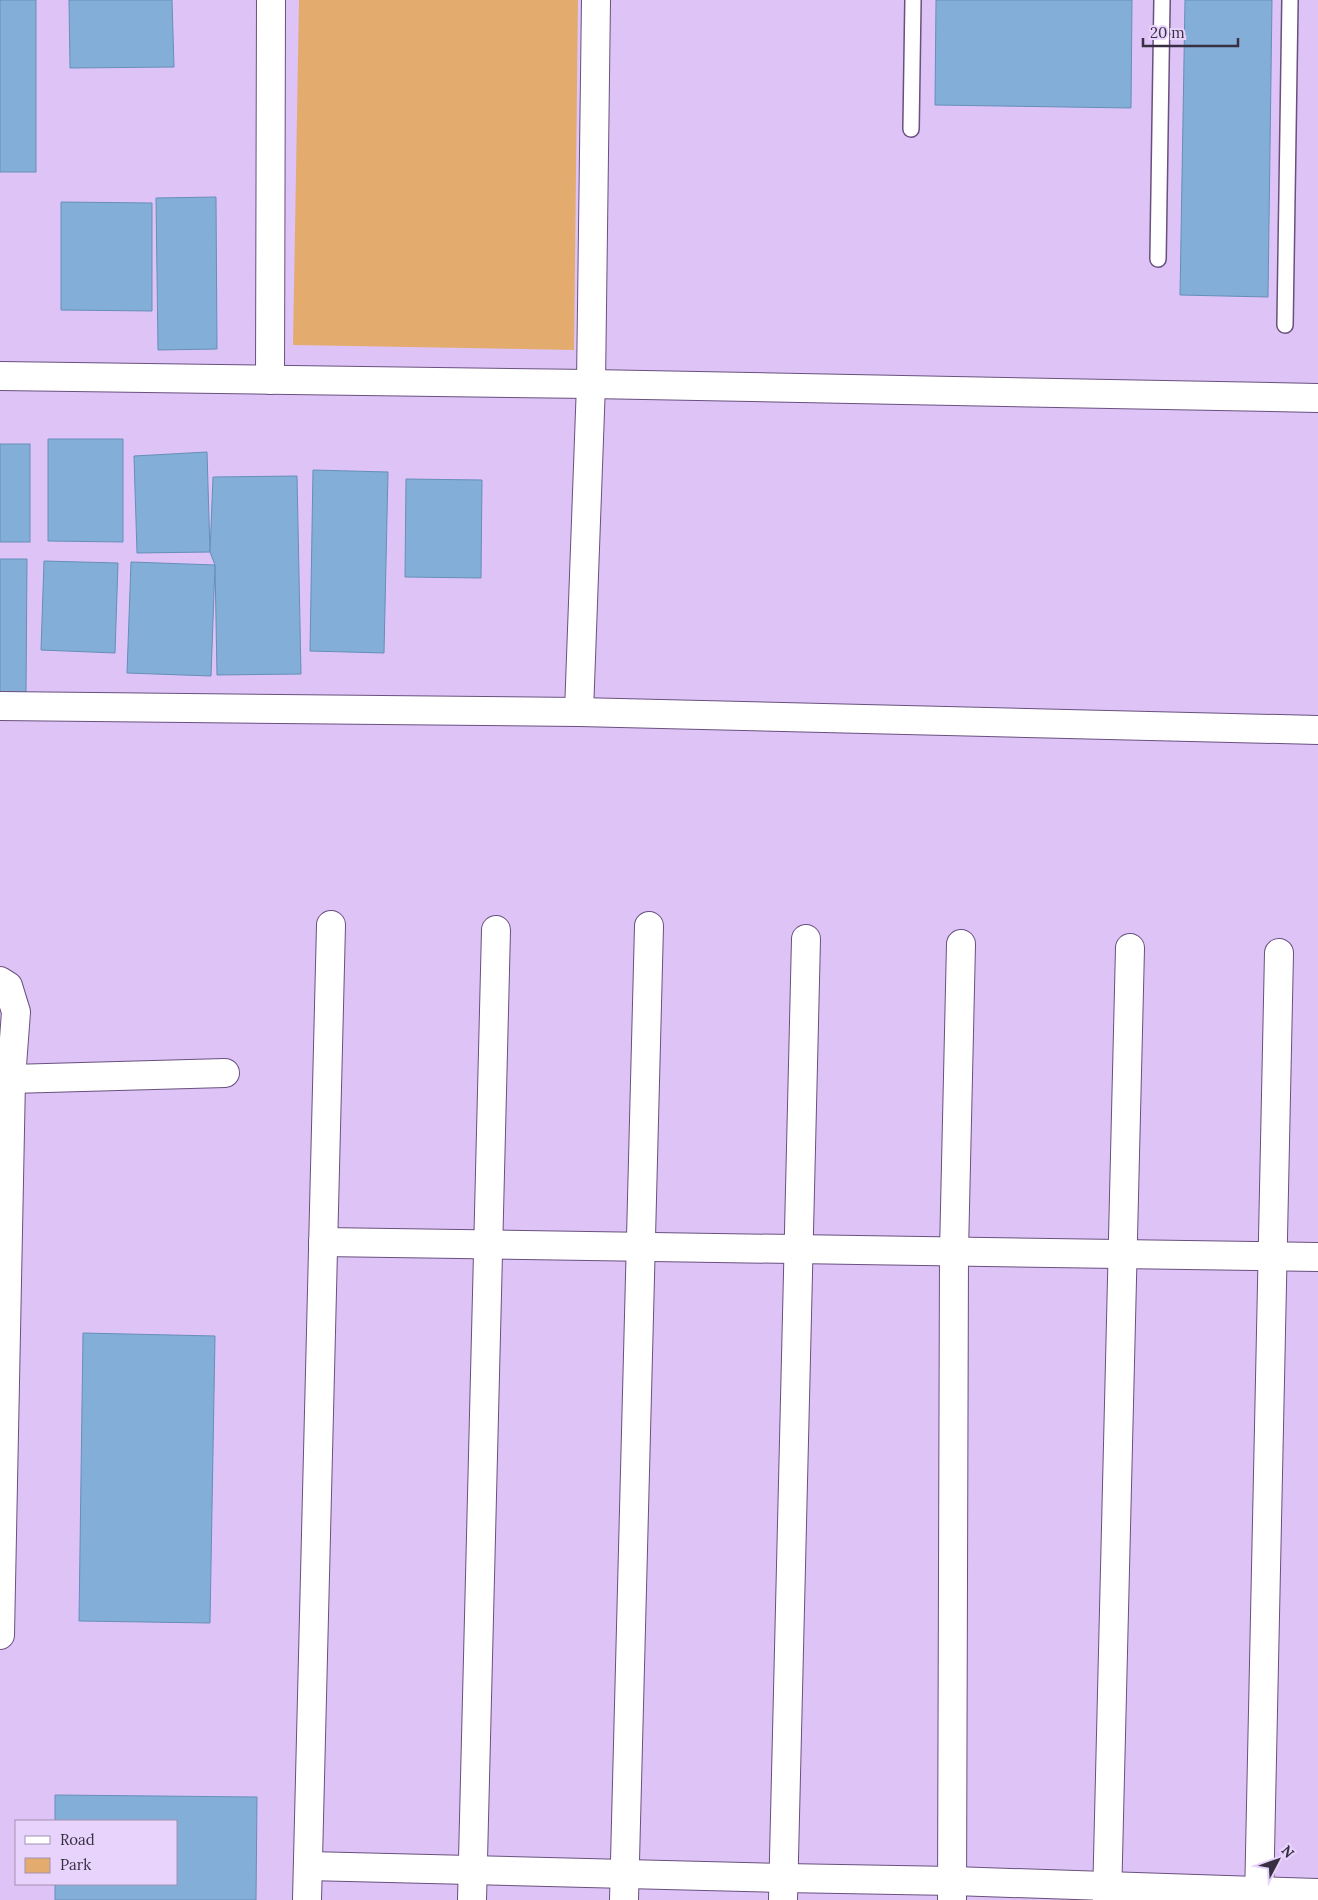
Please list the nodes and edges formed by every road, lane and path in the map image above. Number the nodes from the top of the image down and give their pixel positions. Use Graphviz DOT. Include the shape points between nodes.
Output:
graph roads {
  1 [pos="271,0"];
  2 [pos="596,0"];
  3 [pos="913,0"];
  4 [pos="1162,0"];
  5 [pos="1290,0"];
  6 [pos="911,129"];
  7 [pos="1158,259"];
  8 [pos="1286,325"];
  9 [pos="0,376"];
  10 [pos="270,380"];
  11 [pos="591,384"];
  12 [pos="1318,398"];
  13 [pos="0,706"];
  14 [pos="579,712"];
  15 [pos="1318,730"];
  16 [pos="331,925"];
  17 [pos="649,926"];
  18 [pos="496,930"];
  19 [pos="806,939"];
  20 [pos="961,944"];
  21 [pos="1130,948"];
  22 [pos="1279,953"];
  23 [pos="0,981"];
  24 [pos="225,1072"];
  25 [pos="11,1079"];
  26 [pos="323,1242"];
  27 [pos="488,1245"];
  28 [pos="641,1247"];
  29 [pos="799,1250"];
  30 [pos="954,1252"];
  31 [pos="1122,1254"];
  32 [pos="1273,1257"];
  33 [pos="1318,1257"];
  34 [pos="0,1636"];
  35 [pos="308,1866"];
  36 [pos="473,1870"];
  37 [pos="625,1887"];
  38 [pos="784,1889"];
  39 [pos="953,1891"];
  40 [pos="1107,1893"];
  41 [pos="1318,1893"];
  42 [pos="1259,1896"];
  43 [pos="307,1900"];
  44 [pos="472,1900"];
  1 -- 10 [label="street"];
  2 -- 11 [label="street"];
  3 -- 6 [label="lane"];
  4 -- 7 [label="lane"];
  5 -- 8 [label="lane"];
  9 -- 10 [label="street"];
  10 -- 11 [label="street"];
  11 -- 12 [label="street"];
  11 -- 14 [label="street"];
  13 -- 14 [label="street"];
  14 -- 15 [label="street"];
  16 -- 26 [label="street"];
  17 -- 28 [label="street"];
  18 -- 27 [label="street"];
  19 -- 29 [label="street"];
  20 -- 30 [label="street"];
  21 -- 31 [label="street"];
  22 -- 32 [label="street"];
  23 -- 25 [label="street" via="8,986 16,1012"];
  24 -- 25 [label="street"];
  25 -- 34 [label="street"];
  26 -- 27 [label="street"];
  26 -- 35 [label="street"];
  27 -- 28 [label="street"];
  27 -- 36 [label="street"];
  28 -- 29 [label="street"];
  28 -- 37 [label="street"];
  29 -- 30 [label="street"];
  29 -- 38 [label="street"];
  30 -- 31 [label="street"];
  30 -- 39 [label="street"];
  31 -- 32 [label="street"];
  31 -- 40 [label="street"];
  32 -- 33 [label="street"];
  32 -- 42 [label="street"];
  35 -- 36 [label="street"];
  35 -- 43 [label="street"];
  36 -- 37 [label="street"];
  36 -- 44 [label="street"];
  37 -- 38 [label="street"];
  38 -- 39 [label="street"];
  39 -- 40 [label="street"];
  40 -- 42 [label="street"];
  41 -- 42 [label="street"];
}
